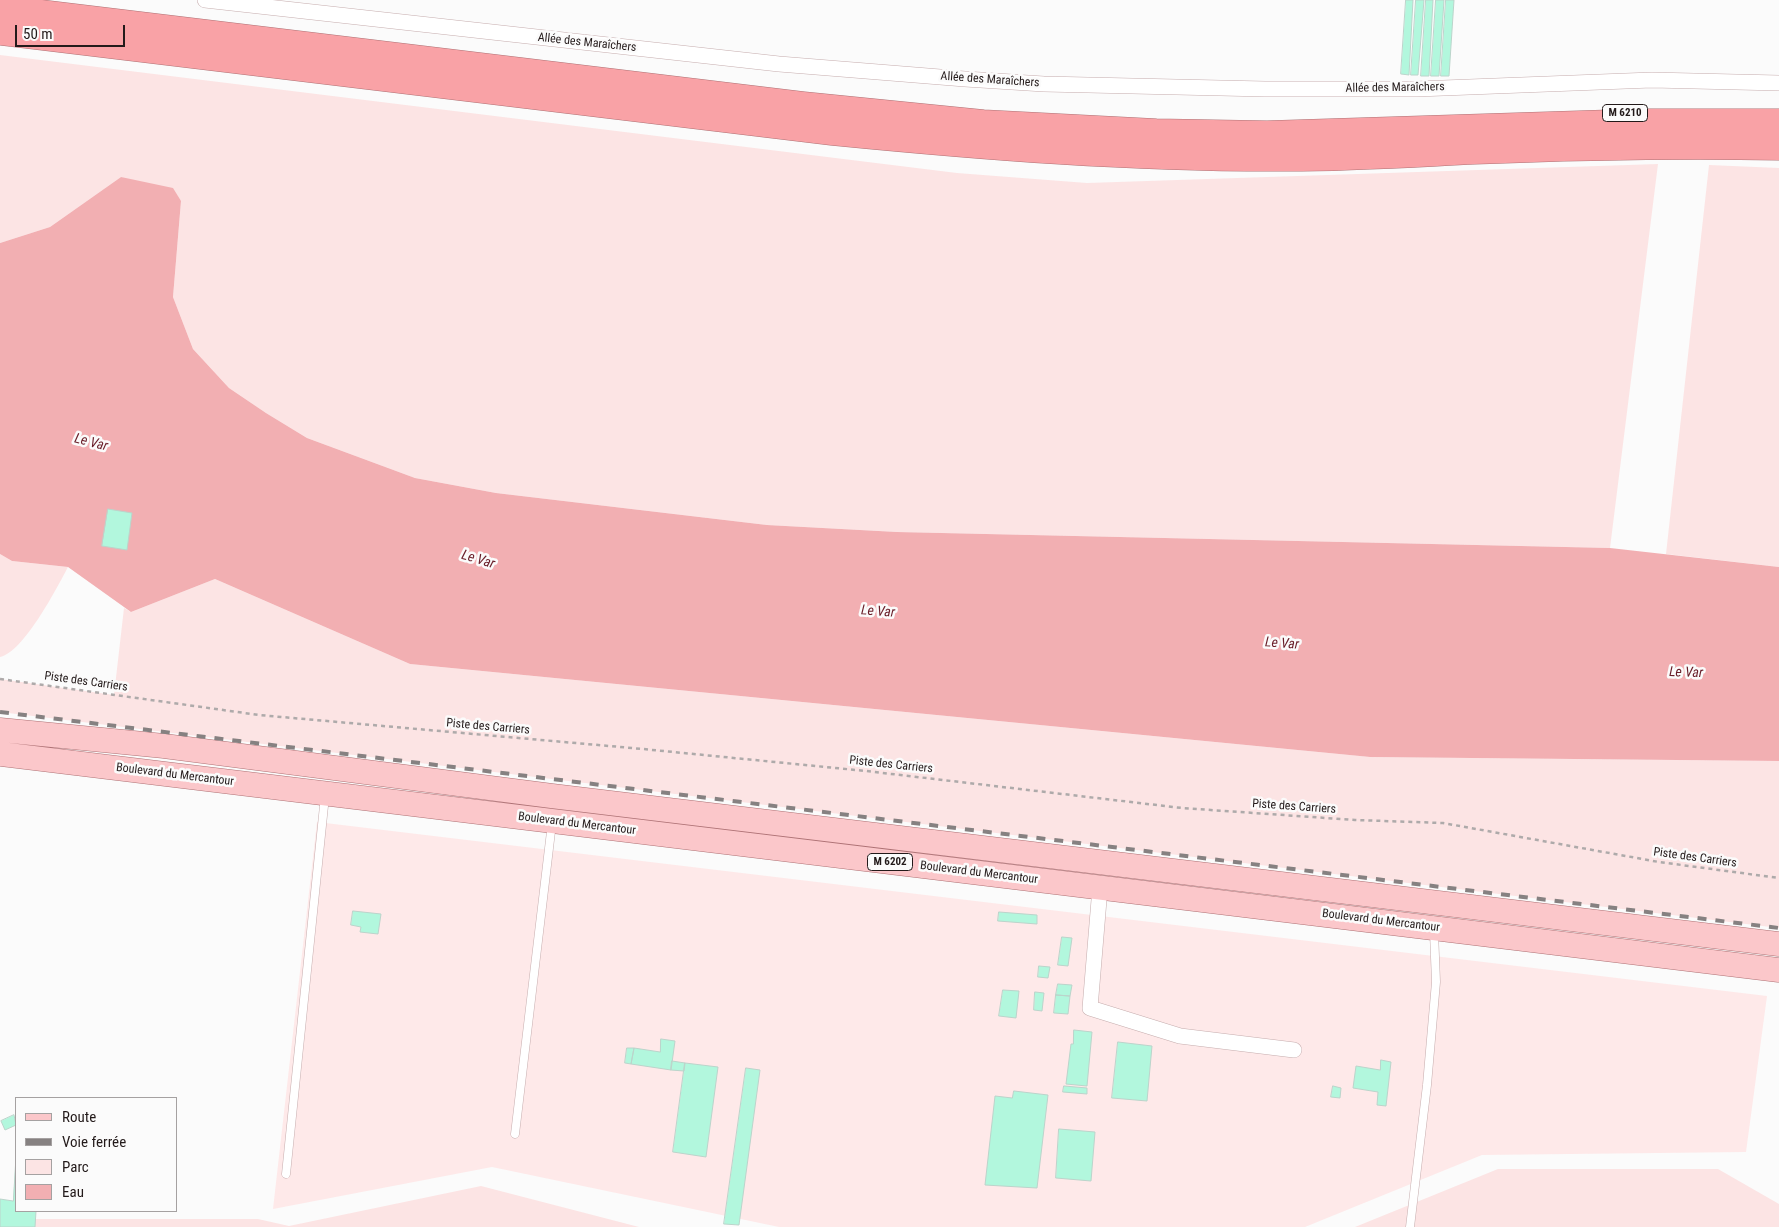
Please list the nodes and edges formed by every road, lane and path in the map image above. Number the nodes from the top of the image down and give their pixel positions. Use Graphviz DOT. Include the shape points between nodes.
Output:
graph roads {
  1 [pos="205,0"];
  2 [pos="0,9"];
  3 [pos="0,31"];
  4 [pos="1779,83"];
  5 [pos="1779,114"];
  6 [pos="1779,123"];
  7 [pos="1471,128"];
  8 [pos="1779,146"];
  9 [pos="0,679"];
  10 [pos="0,730"];
  11 [pos="0,754"];
  12 [pos="325,794"];
  13 [pos="552,821"];
  14 [pos="1779,878"];
  15 [pos="1100,888"];
  16 [pos="1434,928"];
  17 [pos="1779,944"];
  18 [pos="1779,970"];
  19 [pos="1294,1050"];
  20 [pos="515,1134"];
  21 [pos="286,1174"];
  22 [pos="1410,1227"];
  1 -- 4 [label="street, Allée des Maraîchers" via="779,64 1044,84 1265,90 1417,89 1652,80"];
  2 -- 7 [label="highway" via="803,106 983,124 1267,135"];
  3 -- 8 [label="highway" via="832,131 1050,150 1290,158 1674,144"];
  5 -- 7 [label="highway, M 6210" via="1645,111"];
  6 -- 7 [label="highway"];
  9 -- 14 [label="path, Piste des Carriers" via="259,715 866,771 1182,808 1442,823 1659,862"];
  10 -- 17 [label="main road, Boulevard du Mercantour / M 6202" via="164,746"];
  11 -- 12 [label="main road, Boulevard du Mercantour / M 6202"];
  12 -- 13 [label="main road, Boulevard du Mercantour / M 6202"];
  12 -- 21 [label="lane"];
  13 -- 15 [label="main road, Boulevard du Mercantour / M 6202"];
  13 -- 20 [label="lane"];
  15 -- 16 [label="main road, Boulevard du Mercantour / M 6202"];
  15 -- 19 [label="street" via="1090,1008 1180,1036"];
  16 -- 18 [label="main road, Boulevard du Mercantour / M 6202"];
  16 -- 22 [label="lane" via="1435,991"];
}
